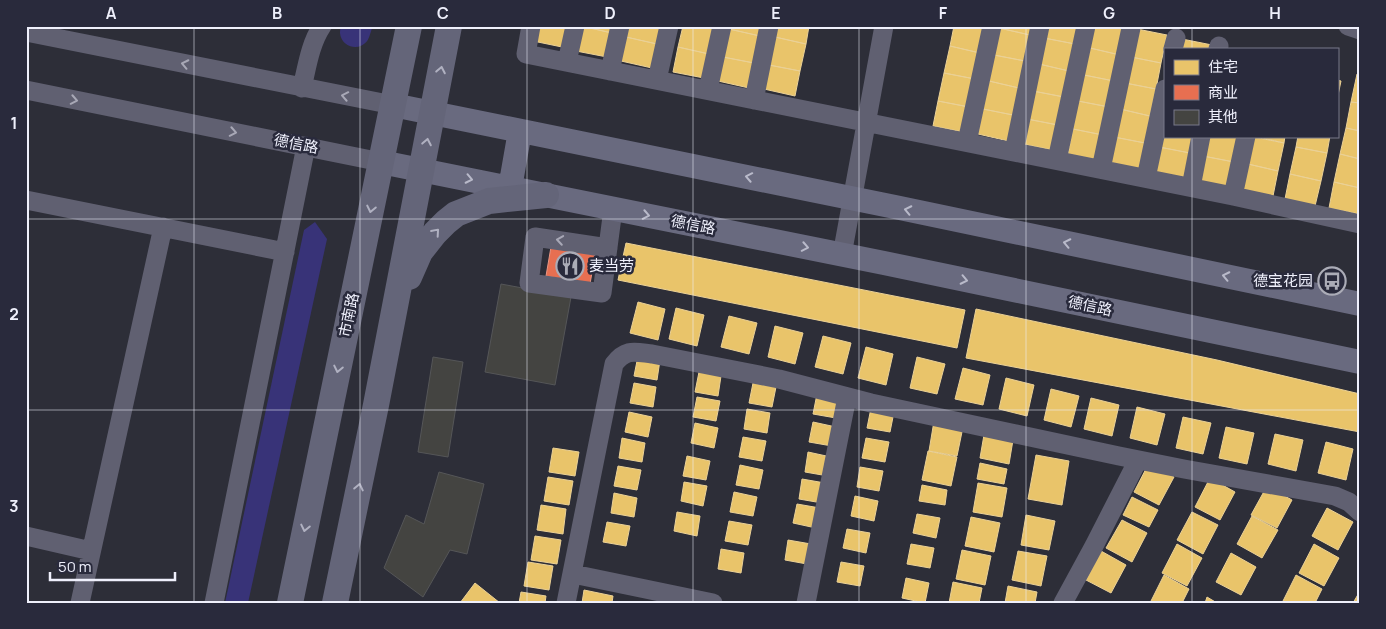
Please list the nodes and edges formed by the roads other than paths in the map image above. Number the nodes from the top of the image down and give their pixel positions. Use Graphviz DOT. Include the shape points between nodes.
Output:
graph roads {
  1 [pos="322,26"];
  2 [pos="409,26"];
  3 [pos="449,26"];
  4 [pos="531,26"];
  5 [pos="575,26"];
  6 [pos="620,26"];
  7 [pos="669,26"];
  8 [pos="722,26"];
  9 [pos="769,26"];
  10 [pos="884,26"];
  11 [pos="992,26"];
  12 [pos="1040,26"];
  13 [pos="1086,26"];
  14 [pos="1348,26"];
  15 [pos="1131,28"];
  16 [pos="1360,30"];
  17 [pos="26,32"];
  18 [pos="567,62"];
  19 [pos="610,71"];
  20 [pos="657,80"];
  21 [pos="302,88"];
  22 [pos="26,90"];
  23 [pos="708,90"];
  24 [pos="1164,94"];
  25 [pos="754,100"];
  26 [pos="393,105"];
  27 [pos="432,113"];
  28 [pos="866,122"];
  29 [pos="520,131"];
  30 [pos="1201,138"];
  31 [pos="1246,138"];
  32 [pos="967,142"];
  33 [pos="306,146"];
  34 [pos="1014,152"];
  35 [pos="1057,160"];
  36 [pos="381,162"];
  37 [pos="1101,169"];
  38 [pos="421,170"];
  39 [pos="1146,178"];
  40 [pos="1191,187"];
  41 [pos="510,188"];
  42 [pos="546,195"];
  43 [pos="1233,196"];
  44 [pos="852,198"];
  45 [pos="26,200"];
  46 [pos="613,208"];
  47 [pos="1360,224"];
  48 [pos="163,228"];
  49 [pos="608,248"];
  50 [pos="285,252"];
  51 [pos="842,255"];
  52 [pos="1360,304"];
  53 [pos="395,305"];
  54 [pos="1360,362"];
  55 [pos="847,396"];
  56 [pos="1138,460"];
  57 [pos="1360,512"];
  58 [pos="26,536"];
  59 [pos="91,550"];
  60 [pos="573,574"];
  61 [pos="80,603"];
  62 [pos="214,603"];
  63 [pos="290,603"];
  64 [pos="335,603"];
  65 [pos="566,603"];
  66 [pos="714,603"];
  67 [pos="806,603"];
  68 [pos="1063,603"];
  1 -- 21 [label="street" via="310,54"];
  2 -- 26 [label="highway, 市南路"];
  27 -- 3 [label="highway, one-way"];
  4 -- 18 [label="street" via="526,54"];
  5 -- 18 [label="street"];
  6 -- 19 [label="street"];
  7 -- 20 [label="street"];
  8 -- 23 [label="street"];
  9 -- 25 [label="street"];
  10 -- 28 [label="street"];
  11 -- 32 [label="street"];
  12 -- 34 [label="street"];
  13 -- 35 [label="street"];
  14 -- 16 [label="street"];
  15 -- 37 [label="street"];
  21 -- 17 [label="street, one-way"];
  18 -- 19 [label="street"];
  19 -- 20 [label="street"];
  20 -- 23 [label="street"];
  26 -- 21 [label="street, one-way"];
  22 -- 33 [label="street, 德信路, one-way"];
  23 -- 25 [label="street"];
  24 -- 39 [label="street"];
  25 -- 28 [label="street"];
  26 -- 27 [label="main road"];
  26 -- 36 [label="highway, 市南路"];
  27 -- 29 [label="main road"];
  38 -- 27 [label="highway, one-way"];
  28 -- 32 [label="street"];
  28 -- 44 [label="street"];
  29 -- 41 [label="main road"];
  44 -- 29 [label="main road, one-way"];
  30 -- 40 [label="street"];
  31 -- 43 [label="street"];
  32 -- 34 [label="street"];
  33 -- 36 [label="street, 德信路"];
  33 -- 50 [label="street"];
  34 -- 35 [label="street"];
  35 -- 37 [label="street"];
  36 -- 38 [label="main road, 德信路"];
  36 -- 63 [label="highway, 市南路, one-way"];
  37 -- 39 [label="street"];
  38 -- 41 [label="main road, 德信路, one-way"];
  38 -- 53 [label="highway"];
  39 -- 40 [label="street"];
  40 -- 43 [label="street"];
  41 -- 42 [label="main road, 德信路"];
  42 -- 46 [label="main road, 德信路"];
  53 -- 42 [label="highway, one-way" via="420,252 456,214 489,201"];
  43 -- 47 [label="street"];
  44 -- 51 [label="street"];
  52 -- 44 [label="main road, one-way"];
  45 -- 48 [label="street"];
  46 -- 49 [label="street"];
  46 -- 51 [label="main road, 德信路, one-way"];
  48 -- 50 [label="street"];
  48 -- 59 [label="street"];
  49 -- 49 [label="street, one-way" via="535,237 529,283 602,293"];
  50 -- 62 [label="street"];
  51 -- 54 [label="main road, 德信路, one-way"];
  64 -- 53 [label="highway, one-way"];
  55 -- 56 [label="street"];
  55 -- 60 [label="street" via="779,379 652,354 626,352 614,364"];
  55 -- 67 [label="street"];
  56 -- 57 [label="street" via="1335,496"];
  56 -- 68 [label="street"];
  58 -- 59 [label="street"];
  59 -- 61 [label="street"];
  60 -- 65 [label="street"];
  60 -- 66 [label="street"];
}
